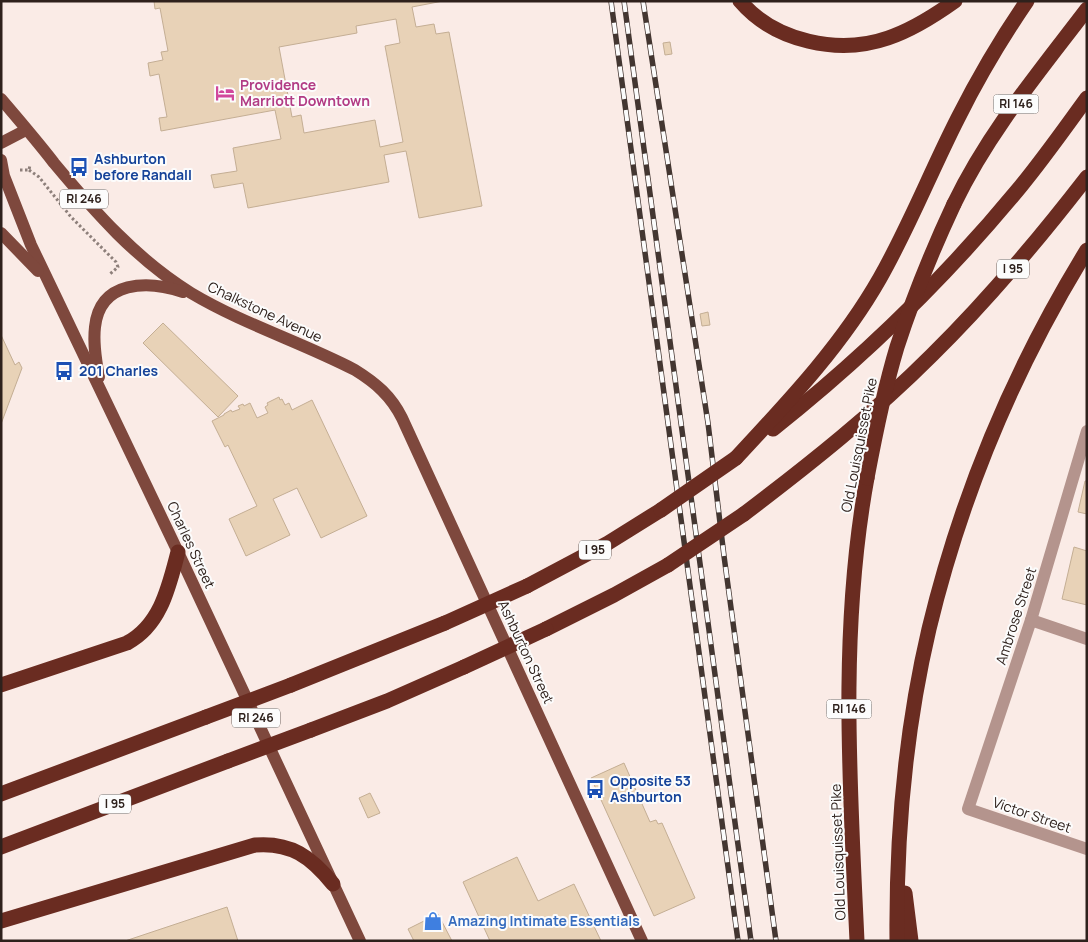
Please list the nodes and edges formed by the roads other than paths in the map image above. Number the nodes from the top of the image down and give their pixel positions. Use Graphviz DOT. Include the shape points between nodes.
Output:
graph roads {
  1 [pos="740,1"];
  2 [pos="955,1"];
  3 [pos="1027,1"];
  4 [pos="1087,10"];
  5 [pos="1,98"];
  6 [pos="1087,98"];
  7 [pos="26,130"];
  8 [pos="1,143"];
  9 [pos="1,160"];
  10 [pos="1087,177"];
  11 [pos="1,233"];
  12 [pos="1087,250"];
  13 [pos="49,283"];
  14 [pos="204,300"];
  15 [pos="374,382"];
  16 [pos="102,393"];
  17 [pos="1087,431"];
  18 [pos="736,458"];
  19 [pos="178,552"];
  20 [pos="1031,620"];
  21 [pos="1087,639"];
  22 [pos="1,685"];
  23 [pos="1,794"];
  24 [pos="968,809"];
  25 [pos="899,844"];
  26 [pos="1,847"];
  27 [pos="1087,849"];
  28 [pos="333,884"];
  29 [pos="1,921"];
  30 [pos="360,941"];
  31 [pos="642,941"];
  32 [pos="857,941"];
  33 [pos="897,941"];
  34 [pos="911,941"];
  1 -- 2 [label="highway" via="756,17 789,36 822,43 849,44 869,43 906,31"];
  3 -- 18 [label="highway" via="968,99 871,293 800,388"];
  4 -- 32 [label="highway, Old Louisquisset Pike / RI 146, bridge" via="1004,120 954,204 929,259 898,346 884,399 867,478 852,584 849,653"];
  5 -- 7 [label="main road, RI 246"];
  6 -- 18 [label="highway, I 95" via="1022,186 898,321 831,382"];
  7 -- 8 [label="main road"];
  7 -- 14 [label="main road, Chalkstone Avenue / RI 246" via="85,201 121,238 160,271"];
  9 -- 13 [label="main road, Charles Street / RI 246" via="17,214"];
  10 -- 26 [label="highway, I 95, bridge" via="1015,267 932,355 842,437 744,514 668,565 546,630 387,701"];
  11 -- 13 [label="main road"];
  12 -- 25 [label="highway" via="1039,335 1007,403 955,535 917,689"];
  13 -- 16 [label="main road, Charles Street / RI 246"];
  14 -- 15 [label="main road, Chalkstone Avenue / RI 246" via="343,364"];
  14 -- 16 [label="main road" via="146,284 122,289 108,298 95,326 94,350"];
  15 -- 31 [label="main road, Ashburton Street / RI 246" via="388,395 402,418"];
  16 -- 19 [label="main road, Charles Street / RI 246"];
  17 -- 20 [label="street, Ambrose Street"];
  18 -- 23 [label="highway, I 95, bridge" via="608,543 527,586 291,685"];
  19 -- 22 [label="highway" via="159,610 149,626 135,638"];
  19 -- 28 [label="main road, Charles Street / RI 246"];
  20 -- 21 [label="street"];
  20 -- 24 [label="street, Ambrose Street"];
  24 -- 27 [label="street, Victor Street"];
  25 -- 33 [label="highway"];
  25 -- 34 [label="highway"];
  28 -- 29 [label="highway" via="310,860 290,848 255,845"];
  28 -- 30 [label="main road, Charles Street / RI 246"];
}
